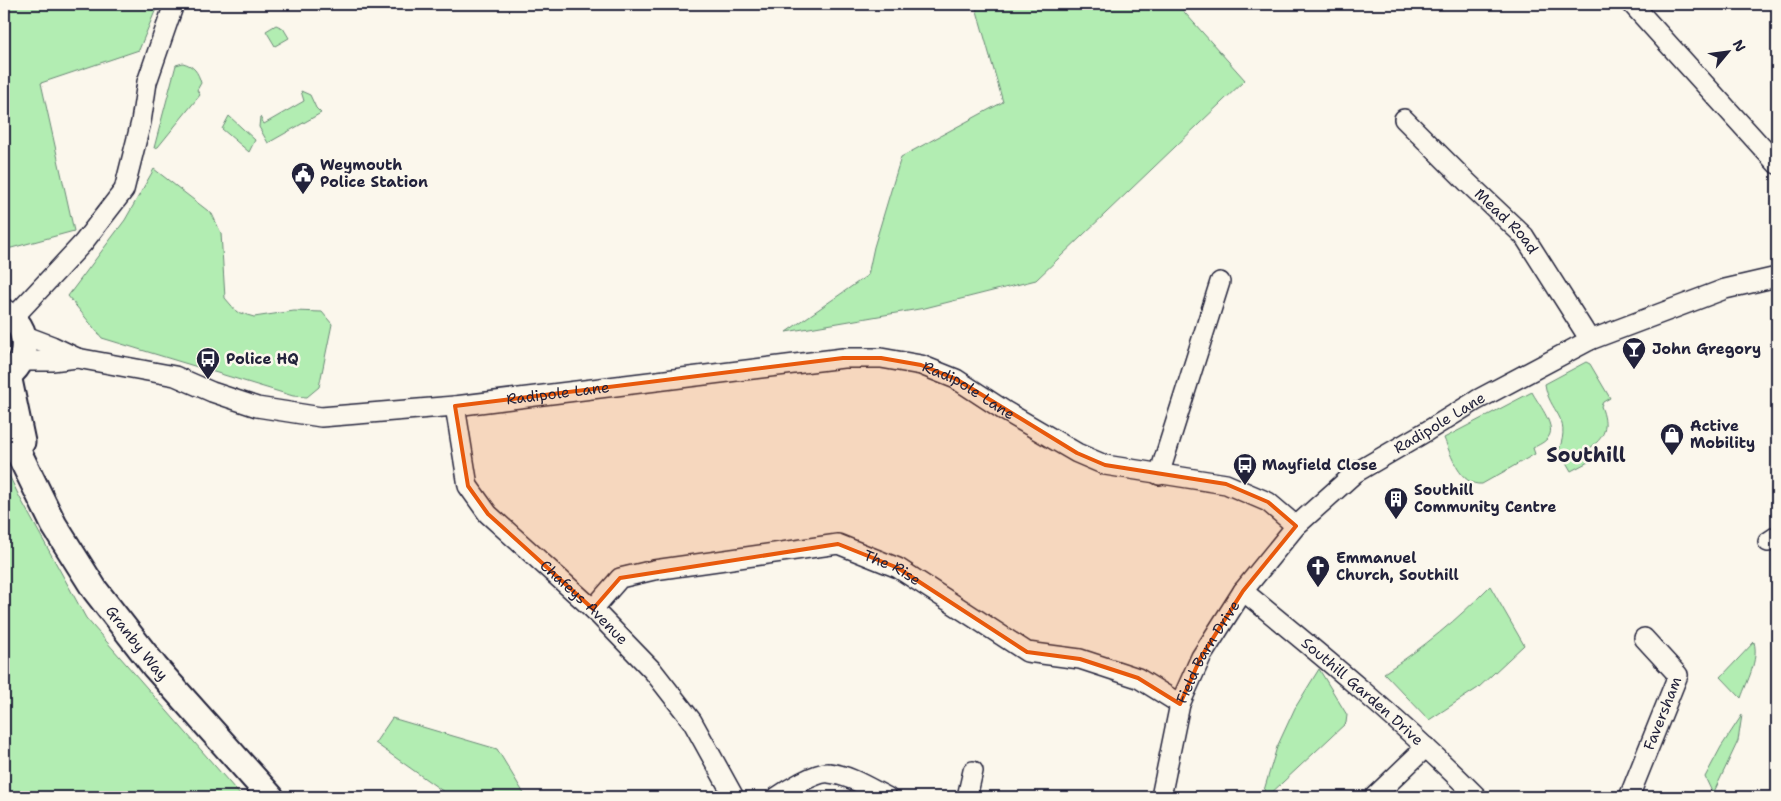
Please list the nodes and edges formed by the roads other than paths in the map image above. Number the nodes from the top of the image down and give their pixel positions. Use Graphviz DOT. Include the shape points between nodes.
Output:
graph roads {
  1 [pos="174,4"];
  2 [pos="1632,4"];
  3 [pos="1404,119"];
  4 [pos="1777,164"];
  5 [pos="1777,277"];
  6 [pos="1220,282"];
  7 [pos="13,322"];
  8 [pos="1590,340"];
  9 [pos="77,358"];
  10 [pos="11,371"];
  11 [pos="455,406"];
  12 [pos="4,423"];
  13 [pos="27,469"];
  14 [pos="1159,475"];
  15 [pos="1296,526"];
  16 [pos="1243,591"];
  17 [pos="593,609"];
  18 [pos="1644,638"];
  19 [pos="1180,704"];
  20 [pos="1426,747"];
  21 [pos="973,771"];
  22 [pos="271,797"];
  23 [pos="734,797"];
  24 [pos="777,797"];
  25 [pos="886,797"];
  26 [pos="967,797"];
  27 [pos="1161,797"];
  28 [pos="1374,797"];
  29 [pos="1477,797"];
  30 [pos="1629,797"];
  1 -- 7 [label="street" via="146,82 141,122 124,190 83,243"];
  2 -- 4 [label="street"];
  3 -- 8 [label="street, Mead Road" via="1524,236"];
  5 -- 8 [label="street, Radipole Lane" via="1725,288"];
  6 -- 14 [label="street"];
  7 -- 9 [label="street, Radipole Lane"];
  7 -- 10 [label="main road, Granby Way" via="25,347"];
  8 -- 15 [label="street, Radipole Lane" via="1477,400 1356,473"];
  9 -- 10 [label="street, Radipole Lane"];
  9 -- 11 [label="street, Radipole Lane" via="174,376 257,406 318,416"];
  10 -- 13 [label="main road, Granby Way"];
  11 -- 14 [label="street, Radipole Lane" via="843,358 881,358 921,365 956,379 1076,453 1105,466"];
  11 -- 17 [label="street, Chafeys Avenue" via="468,486 488,514"];
  12 -- 13 [label="main road, Granby Way"];
  13 -- 22 [label="main road, Granby Way" via="54,525 95,590 155,667"];
  14 -- 15 [label="street, Radipole Lane" via="1226,484 1268,502"];
  15 -- 16 [label="street, Field Barn Drive"];
  16 -- 19 [label="street, Field Barn Drive" via="1202,657"];
  16 -- 20 [label="street, Southill Garden Drive" via="1333,664"];
  17 -- 19 [label="street, The Rise" via="620,578 654,570 838,544 898,568 1027,652 1080,659 1138,678"];
  17 -- 23 [label="street, Chafeys Avenue" via="653,671 692,721"];
  18 -- 30 [label="street, Faversham" via="1678,675"];
  19 -- 27 [label="street, Field Barn Drive"];
  20 -- 28 [label="street"];
  20 -- 29 [label="street, Southill Garden Drive"];
  21 -- 26 [label="street"];
  24 -- 25 [label="street" via="796,784 828,772"];
}
